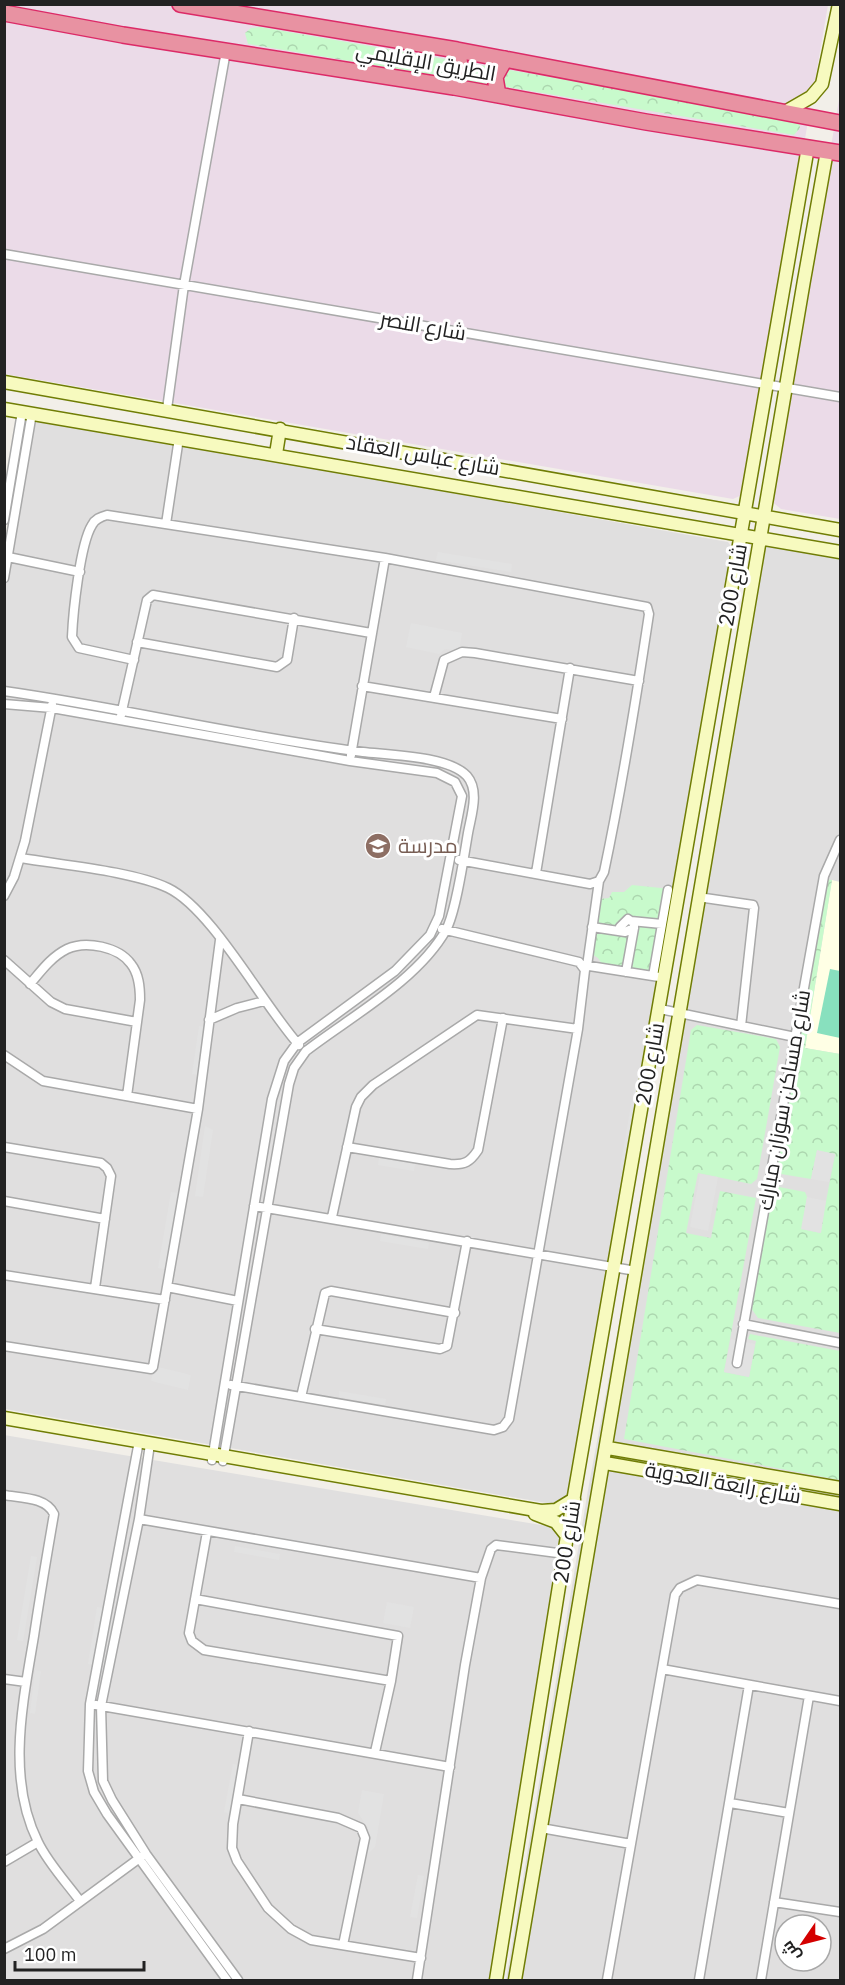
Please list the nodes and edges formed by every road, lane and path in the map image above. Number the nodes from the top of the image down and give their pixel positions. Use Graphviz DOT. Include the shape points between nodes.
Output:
graph roads {
  1 [pos="180,4"];
  2 [pos="839,4"];
  3 [pos="4,13"];
  4 [pos="457,50"];
  5 [pos="226,51"];
  6 [pos="505,59"];
  7 [pos="454,87"];
  8 [pos="498,95"];
  9 [pos="785,112"];
  10 [pos="840,123"];
  11 [pos="808,147"];
  12 [pos="834,152"];
  13 [pos="4,254"];
  14 [pos="184,285"];
  15 [pos="4,382"];
  16 [pos="767,385"];
  17 [pos="784,387"];
  18 [pos="840,398"];
  19 [pos="4,408"];
  20 [pos="167,409"];
  21 [pos="27,412"];
  22 [pos="280,429"];
  23 [pos="179,438"];
  24 [pos="276,454"];
  25 [pos="745,515"];
  26 [pos="762,518"];
  27 [pos="4,520"];
  28 [pos="166,524"];
  29 [pos="825,528"];
  30 [pos="840,530"];
  31 [pos="741,536"];
  32 [pos="758,538"];
  33 [pos="822,548"];
  34 [pos="840,552"];
  35 [pos="8,557"];
  36 [pos="385,558"];
  37 [pos="80,572"];
  38 [pos="4,578"];
  39 [pos="294,618"];
  40 [pos="372,633"];
  41 [pos="137,642"];
  42 [pos="134,660"];
  43 [pos="570,668"];
  44 [pos="639,681"];
  45 [pos="362,686"];
  46 [pos="4,691"];
  47 [pos="434,697"];
  48 [pos="53,698"];
  49 [pos="4,704"];
  50 [pos="52,708"];
  51 [pos="122,710"];
  52 [pos="562,718"];
  53 [pos="120,720"];
  54 [pos="352,751"];
  55 [pos="350,761"];
  56 [pos="840,840"];
  57 [pos="21,858"];
  58 [pos="452,859"];
  59 [pos="463,861"];
  60 [pos="536,873"];
  61 [pos="599,881"];
  62 [pos="668,890"];
  63 [pos="4,896"];
  64 [pos="698,897"];
  65 [pos="662,924"];
  66 [pos="633,925"];
  67 [pos="435,927"];
  68 [pos="592,927"];
  69 [pos="446,930"];
  70 [pos="220,940"];
  71 [pos="4,960"];
  72 [pos="585,965"];
  73 [pos="626,972"];
  74 [pos="659,977"];
  75 [pos="30,984"];
  76 [pos="264,1001"];
  77 [pos="660,1009"];
  78 [pos="678,1012"];
  79 [pos="503,1018"];
  80 [pos="209,1020"];
  81 [pos="137,1022"];
  82 [pos="741,1026"];
  83 [pos="578,1029"];
  84 [pos="795,1037"];
  85 [pos="297,1043"];
  86 [pos="306,1052"];
  87 [pos="4,1055"];
  88 [pos="127,1096"];
  89 [pos="198,1108"];
  90 [pos="4,1147"];
  91 [pos="347,1147"];
  92 [pos="4,1201"];
  93 [pos="254,1206"];
  94 [pos="266,1209"];
  95 [pos="332,1217"];
  96 [pos="105,1219"];
  97 [pos="467,1241"];
  98 [pos="538,1254"];
  99 [pos="615,1268"];
  100 [pos="636,1271"];
  101 [pos="4,1275"];
  102 [pos="167,1287"];
  103 [pos="95,1288"];
  104 [pos="165,1300"];
  105 [pos="238,1302"];
  106 [pos="455,1312"];
  107 [pos="743,1324"];
  108 [pos="315,1329"];
  109 [pos="840,1343"];
  110 [pos="4,1347"];
  111 [pos="736,1363"];
  112 [pos="224,1384"];
  113 [pos="235,1385"];
  114 [pos="301,1397"];
  115 [pos="4,1418"];
  116 [pos="4,1425"];
  117 [pos="145,1445"];
  118 [pos="608,1448"];
  119 [pos="642,1454"];
  120 [pos="217,1458"];
  121 [pos="605,1463"];
  122 [pos="639,1469"];
  123 [pos="840,1488"];
  124 [pos="4,1495"];
  125 [pos="574,1499"];
  126 [pos="840,1504"];
  127 [pos="139,1519"];
  128 [pos="207,1532"];
  129 [pos="567,1536"];
  130 [pos="565,1554"];
  131 [pos="481,1578"];
  132 [pos="195,1599"];
  133 [pos="840,1604"];
  134 [pos="551,1641"];
  135 [pos="573,1644"];
  136 [pos="662,1670"];
  137 [pos="4,1679"];
  138 [pos="391,1681"];
  139 [pos="26,1682"];
  140 [pos="750,1685"];
  141 [pos="809,1696"];
  142 [pos="840,1701"];
  143 [pos="90,1704"];
  144 [pos="101,1706"];
  145 [pos="249,1731"];
  146 [pos="375,1752"];
  147 [pos="450,1767"];
  148 [pos="238,1799"];
  149 [pos="729,1803"];
  150 [pos="789,1813"];
  151 [pos="541,1828"];
  152 [pos="38,1842"];
  153 [pos="631,1844"];
  154 [pos="146,1854"];
  155 [pos="138,1860"];
  156 [pos="4,1862"];
  157 [pos="80,1901"];
  158 [pos="774,1902"];
  159 [pos="840,1912"];
  160 [pos="504,1938"];
  161 [pos="522,1940"];
  162 [pos="343,1945"];
  163 [pos="4,1949"];
  164 [pos="421,1958"];
  165 [pos="227,1980"];
  166 [pos="238,1980"];
  167 [pos="417,1980"];
  168 [pos="496,1980"];
  169 [pos="515,1980"];
  170 [pos="607,1980"];
  171 [pos="699,1980"];
  172 [pos="761,1980"];
  1 -- 4 [label="highway, الطريق الإقليمي"];
  2 -- 9 [label="street" via="822,84 811,97"];
  3 -- 5 [label="highway, الطريق الإقليمي"];
  4 -- 6 [label="highway, الطريق الإقليمي"];
  4 -- 7 [label="highway" via="461,70"];
  5 -- 7 [label="highway, الطريق الإقليمي"];
  5 -- 14 [label="street"];
  6 -- 8 [label="highway" via="495,77"];
  6 -- 9 [label="highway, الطريق الإقليمي"];
  7 -- 8 [label="highway, الطريق الإقليمي"];
  8 -- 11 [label="highway, الطريق الإقليمي"];
  9 -- 10 [label="highway, الطريق الإقليمي"];
  11 -- 12 [label="highway, الطريق الإقليمي"];
  11 -- 16 [label="street, شارع 200"];
  12 -- 17 [label="street, شارع 200"];
  13 -- 14 [label="street, شارع النصر"];
  14 -- 16 [label="street, شارع النصر"];
  14 -- 20 [label="street"];
  15 -- 20 [label="street, شارع عباس العقاد"];
  16 -- 17 [label="street, شارع النصر"];
  16 -- 25 [label="street, شارع 200"];
  17 -- 18 [label="street, شارع النصر"];
  17 -- 26 [label="street, شارع 200"];
  19 -- 21 [label="street, شارع عباس العقاد"];
  20 -- 22 [label="street, شارع عباس العقاد"];
  21 -- 23 [label="street, شارع عباس العقاد"];
  21 -- 27 [label="street"];
  21 -- 35 [label="street"];
  22 -- 24 [label="street"];
  22 -- 25 [label="street, شارع عباس العقاد"];
  23 -- 24 [label="street, شارع عباس العقاد"];
  23 -- 28 [label="street"];
  24 -- 31 [label="street, شارع عباس العقاد"];
  25 -- 26 [label="street, شارع عباس العقاد"];
  25 -- 31 [label="street, شارع 200"];
  26 -- 29 [label="street, شارع عباس العقاد"];
  26 -- 32 [label="street, شارع 200"];
  28 -- 36 [label="street"];
  28 -- 37 [label="street" via="99,517 90,529"];
  29 -- 30 [label="street, شارع عباس العقاد"];
  29 -- 33 [label="street"];
  31 -- 32 [label="street, شارع عباس العقاد"];
  31 -- 74 [label="street, شارع 200"];
  32 -- 33 [label="street, شارع عباس العقاد"];
  32 -- 64 [label="street, شارع 200"];
  33 -- 34 [label="street, شارع عباس العقاد"];
  35 -- 37 [label="street"];
  35 -- 38 [label="street"];
  36 -- 40 [label="street"];
  36 -- 44 [label="street" via="645,606 649,614"];
  37 -- 42 [label="street" via="73,642 79,648"];
  39 -- 40 [label="street"];
  39 -- 41 [label="street" via="153,595 147,600"];
  39 -- 41 [label="street" via="287,660 278,667"];
  40 -- 45 [label="street"];
  41 -- 42 [label="street"];
  42 -- 51 [label="street"];
  43 -- 44 [label="street"];
  43 -- 47 [label="street" via="462,652 444,660"];
  43 -- 52 [label="street"];
  44 -- 61 [label="street" via="618,806"];
  45 -- 47 [label="street"];
  45 -- 54 [label="street"];
  46 -- 48 [label="street"];
  47 -- 52 [label="street"];
  48 -- 50 [label="street"];
  48 -- 51 [label="street"];
  49 -- 50 [label="street"];
  50 -- 53 [label="street"];
  50 -- 57 [label="street"];
  51 -- 53 [label="street"];
  51 -- 54 [label="street"];
  52 -- 60 [label="street"];
  53 -- 55 [label="street"];
  54 -- 55 [label="street"];
  54 -- 59 [label="street" via="436,761 468,777 474,798"];
  55 -- 58 [label="street" via="437,773 455,782 462,796"];
  56 -- 84 [label="street, شارع مساكن سوزان مبارك" via="824,876"];
  57 -- 63 [label="street"];
  57 -- 70 [label="street" via="154,882 171,889 188,902"];
  58 -- 59 [label="street"];
  58 -- 67 [label="street"];
  59 -- 60 [label="street"];
  59 -- 69 [label="street"];
  60 -- 61 [label="street" via="590,884"];
  61 -- 68 [label="street"];
  62 -- 65 [label="street"];
  64 -- 78 [label="street, شارع 200"];
  64 -- 82 [label="street" via="754,908"];
  65 -- 66 [label="street"];
  65 -- 74 [label="street"];
  66 -- 68 [label="street" via="625,932"];
  66 -- 73 [label="street"];
  67 -- 69 [label="street"];
  67 -- 85 [label="street" via="395,971"];
  68 -- 72 [label="street"];
  69 -- 72 [label="street"];
  69 -- 86 [label="street" via="401,980"];
  70 -- 76 [label="street"];
  70 -- 80 [label="street"];
  71 -- 75 [label="street"];
  72 -- 73 [label="street"];
  72 -- 83 [label="street"];
  73 -- 74 [label="street"];
  74 -- 77 [label="street, شارع 200"];
  75 -- 81 [label="street" via="65,1009"];
  75 -- 81 [label="street" via="54,957 67,949 83,945 102,947 131,963 137,974"];
  76 -- 80 [label="street"];
  76 -- 85 [label="street"];
  77 -- 78 [label="street"];
  77 -- 99 [label="street, شارع 200"];
  78 -- 82 [label="street"];
  78 -- 100 [label="street, شارع 200"];
  79 -- 83 [label="street"];
  79 -- 91 [label="street" via="483,1014 471,1017 373,1085 356,1107"];
  79 -- 91 [label="street" via="478,1150 471,1161 450,1164"];
  80 -- 89 [label="street"];
  81 -- 88 [label="street"];
  82 -- 84 [label="street"];
  83 -- 98 [label="street"];
  84 -- 107 [label="street, شارع مساكن سوزان مبارك"];
  85 -- 86 [label="street"];
  85 -- 93 [label="street" via="284,1061 272,1099"];
  86 -- 94 [label="street" via="294,1068 289,1084"];
  87 -- 88 [label="street" via="43,1081"];
  88 -- 89 [label="street"];
  89 -- 102 [label="street"];
  90 -- 96 [label="street" via="101,1163 111,1176"];
  91 -- 95 [label="street"];
  92 -- 96 [label="street"];
  93 -- 94 [label="street"];
  93 -- 105 [label="street"];
  94 -- 95 [label="street"];
  94 -- 113 [label="street"];
  95 -- 97 [label="street"];
  96 -- 103 [label="street"];
  97 -- 98 [label="street"];
  97 -- 106 [label="street"];
  98 -- 99 [label="street"];
  98 -- 114 [label="street" via="509,1419 503,1427 494,1430"];
  99 -- 100 [label="street"];
  99 -- 125 [label="street, شارع 200"];
  100 -- 118 [label="street, شارع 200"];
  101 -- 103 [label="street"];
  102 -- 104 [label="street"];
  102 -- 105 [label="street"];
  103 -- 104 [label="street"];
  104 -- 110 [label="street" via="151,1369"];
  105 -- 112 [label="street"];
  106 -- 108 [label="street" via="331,1291 323,1298"];
  106 -- 108 [label="street" via="451,1339 440,1349"];
  107 -- 109 [label="street"];
  107 -- 111 [label="street, شارع مساكن سوزان مبارك"];
  108 -- 114 [label="street"];
  112 -- 113 [label="street"];
  112 -- 120 [label="street"];
  113 -- 114 [label="street"];
  113 -- 120 [label="street"];
  115 -- 117 [label="street"];
  116 -- 117 [label="street"];
  117 -- 120 [label="street"];
  117 -- 127 [label="street"];
  117 -- 143 [label="street"];
  118 -- 119 [label="street, شارع رابعة العدوية"];
  118 -- 121 [label="street, شارع 200"];
  119 -- 122 [label="street"];
  119 -- 123 [label="street, شارع رابعة العدوية"];
  120 -- 125 [label="street" via="541,1511 555,1510"];
  120 -- 129 [label="street" via="540,1515 555,1522"];
  121 -- 122 [label="street, شارع رابعة العدوية"];
  121 -- 135 [label="street, شارع 200"];
  122 -- 126 [label="street, شارع رابعة العدوية"];
  124 -- 139 [label="street" via="42,1502 54,1514"];
  125 -- 129 [label="street, شارع 200"];
  127 -- 128 [label="street"];
  127 -- 144 [label="street"];
  128 -- 131 [label="street"];
  128 -- 132 [label="street"];
  129 -- 130 [label="street, شارع 200"];
  130 -- 131 [label="street" via="496,1545"];
  130 -- 134 [label="street, شارع 200"];
  131 -- 147 [label="street"];
  132 -- 138 [label="street" via="189,1633 192,1641 204,1650"];
  132 -- 138 [label="street" via="398,1636"];
  133 -- 136 [label="street" via="706,1581 688,1582 675,1595"];
  134 -- 135 [label="street"];
  134 -- 160 [label="street, شارع 200"];
  135 -- 151 [label="street, شارع 200"];
  136 -- 140 [label="street"];
  136 -- 153 [label="street"];
  137 -- 139 [label="street"];
  138 -- 146 [label="street"];
  139 -- 152 [label="street" via="20,1768 22,1790"];
  140 -- 141 [label="street"];
  140 -- 149 [label="street"];
  141 -- 142 [label="street"];
  141 -- 150 [label="street"];
  143 -- 144 [label="street"];
  143 -- 155 [label="street" via="88,1771 94,1792"];
  144 -- 145 [label="street"];
  144 -- 154 [label="street" via="103,1781"];
  145 -- 146 [label="street"];
  145 -- 148 [label="street"];
  146 -- 147 [label="street"];
  147 -- 164 [label="street"];
  148 -- 162 [label="street" via="232,1848 268,1908 300,1936"];
  148 -- 162 [label="street" via="338,1818 361,1828 365,1838"];
  149 -- 150 [label="street"];
  149 -- 171 [label="street"];
  150 -- 158 [label="street"];
  151 -- 153 [label="street"];
  151 -- 161 [label="street, شارع 200"];
  152 -- 156 [label="street"];
  152 -- 157 [label="street"];
  153 -- 170 [label="street"];
  154 -- 155 [label="street"];
  154 -- 166 [label="street"];
  155 -- 157 [label="street"];
  155 -- 165 [label="street"];
  157 -- 163 [label="street" via="44,1929"];
  158 -- 159 [label="street"];
  158 -- 172 [label="street"];
  160 -- 161 [label="street"];
  160 -- 168 [label="street, شارع 200"];
  161 -- 169 [label="street, شارع 200"];
  162 -- 164 [label="street"];
  164 -- 167 [label="street"];
}
